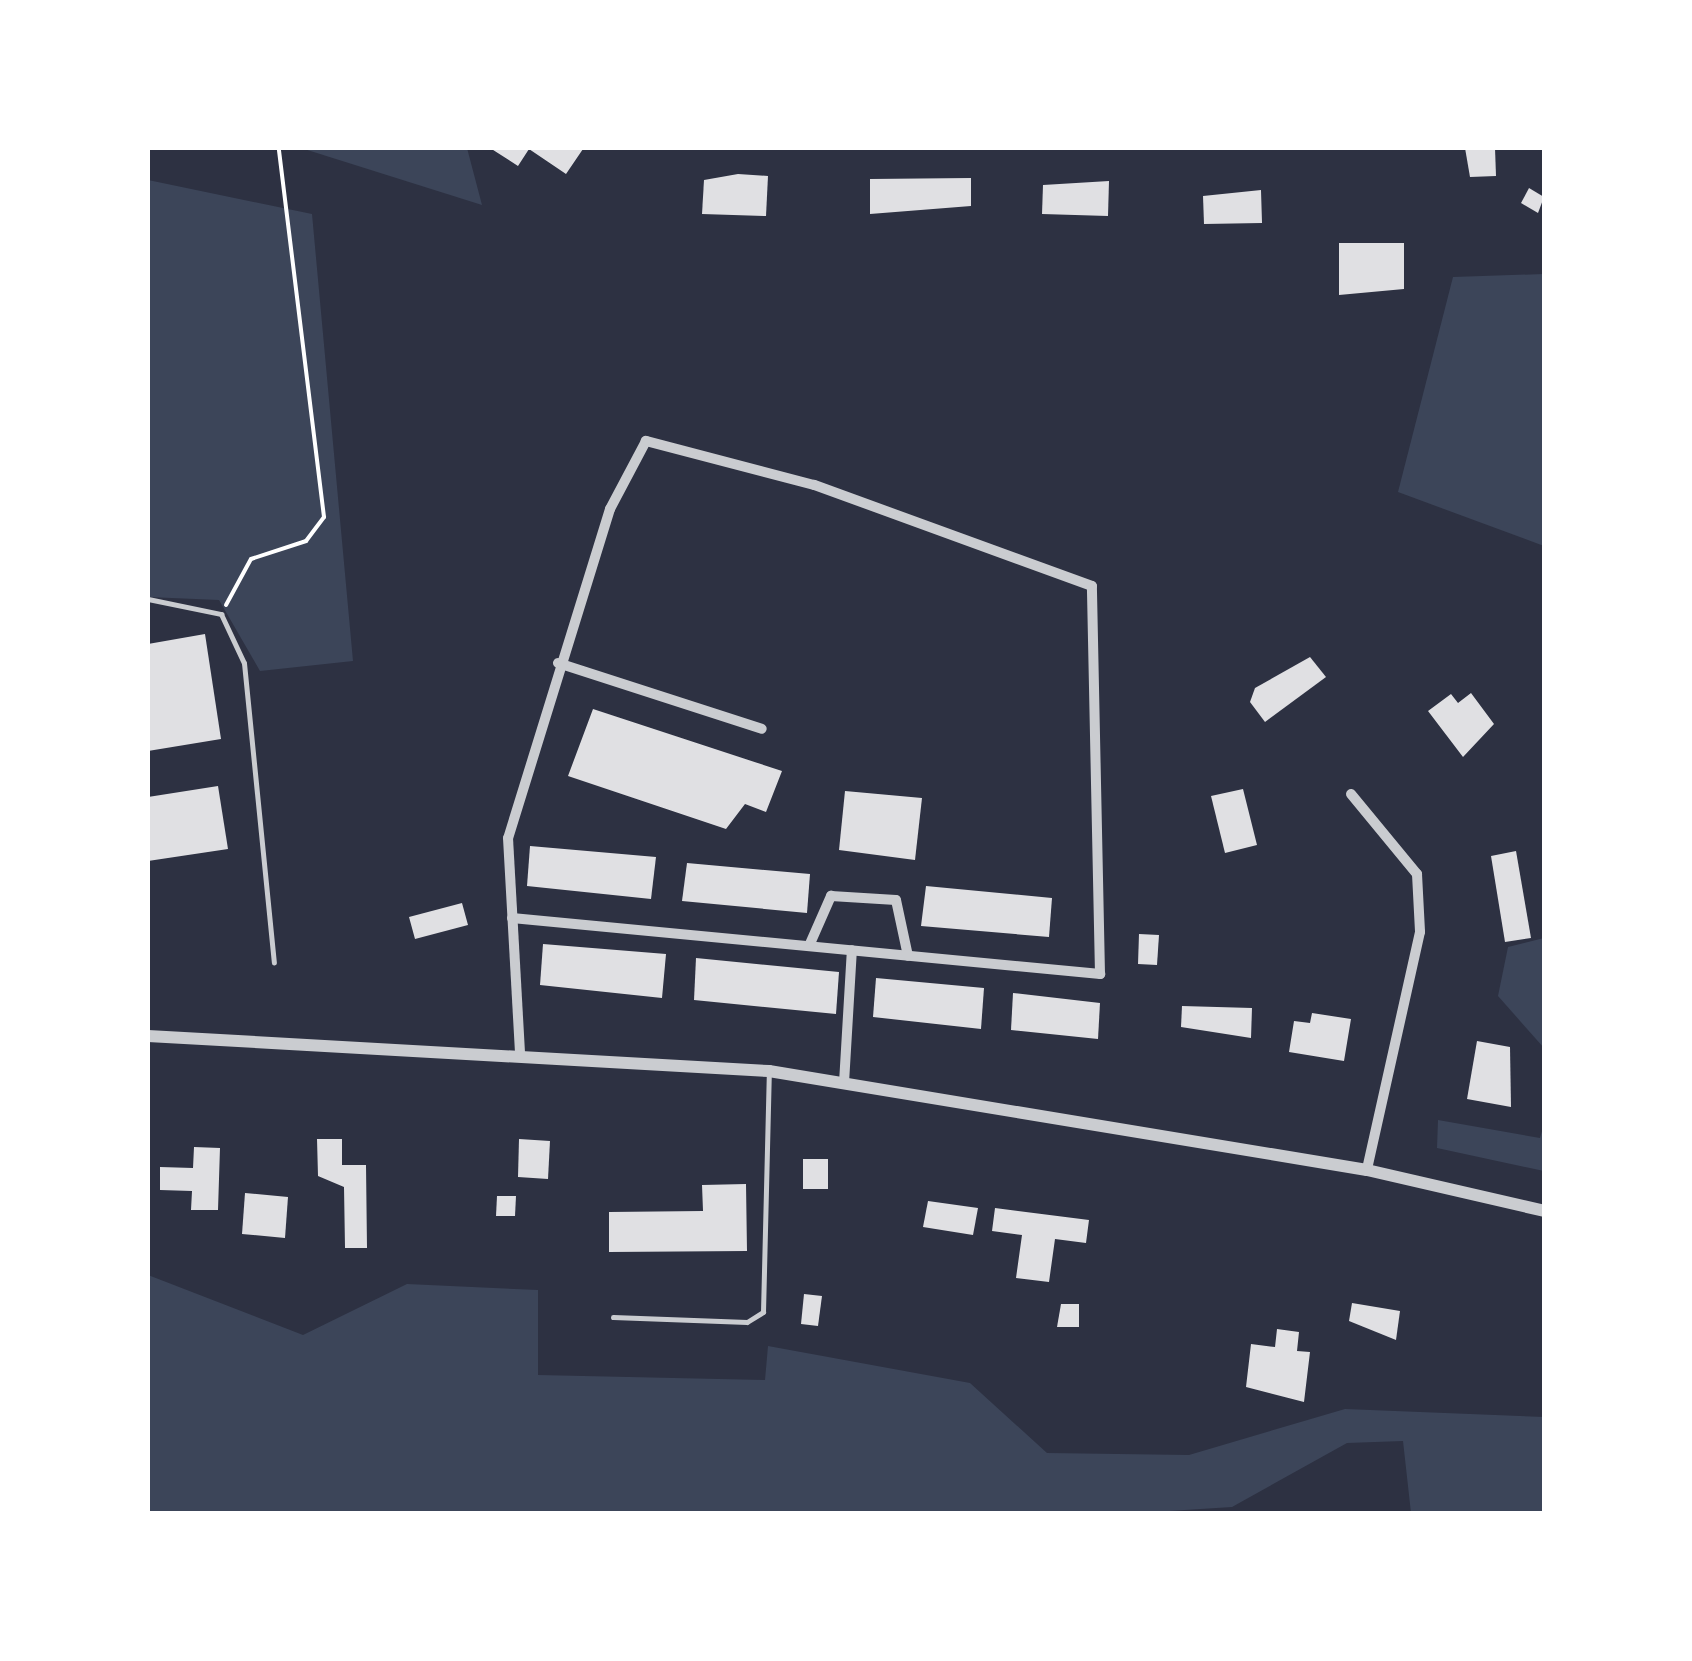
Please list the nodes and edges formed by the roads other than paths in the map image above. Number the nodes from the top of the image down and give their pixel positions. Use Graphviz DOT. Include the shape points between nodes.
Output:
graph roads {
  1 [pos="148,599"];
  2 [pos="558,663"];
  3 [pos="762,729"];
  4 [pos="1351,794"];
  5 [pos="512,918"];
  6 [pos="810,946"];
  7 [pos="852,950"];
  8 [pos="908,956"];
  9 [pos="274,962"];
  10 [pos="148,1036"];
  11 [pos="520,1056"];
  12 [pos="769,1071"];
  13 [pos="844,1083"];
  14 [pos="1366,1170"];
  15 [pos="1544,1210"];
  16 [pos="613,1316"];
  1 -- 9 [label="lane" via="222,614 244,663"];
  2 -- 3 [label="street"];
  2 -- 5 [label="street" via="508,838"];
  2 -- 8 [label="street" via="610,509 646,441 814,485 1092,586 1100,974"];
  4 -- 14 [label="street" via="1402,851 1418,893 1420,932"];
  5 -- 6 [label="street"];
  5 -- 11 [label="street"];
  6 -- 7 [label="street"];
  6 -- 8 [label="street" via="832,896 896,900"];
  7 -- 8 [label="street"];
  7 -- 13 [label="street"];
  10 -- 11 [label="street"];
  11 -- 12 [label="street"];
  12 -- 13 [label="street"];
  12 -- 16 [label="lane" via="762,1312 746,1322"];
  13 -- 14 [label="street"];
  14 -- 15 [label="street"];
}
